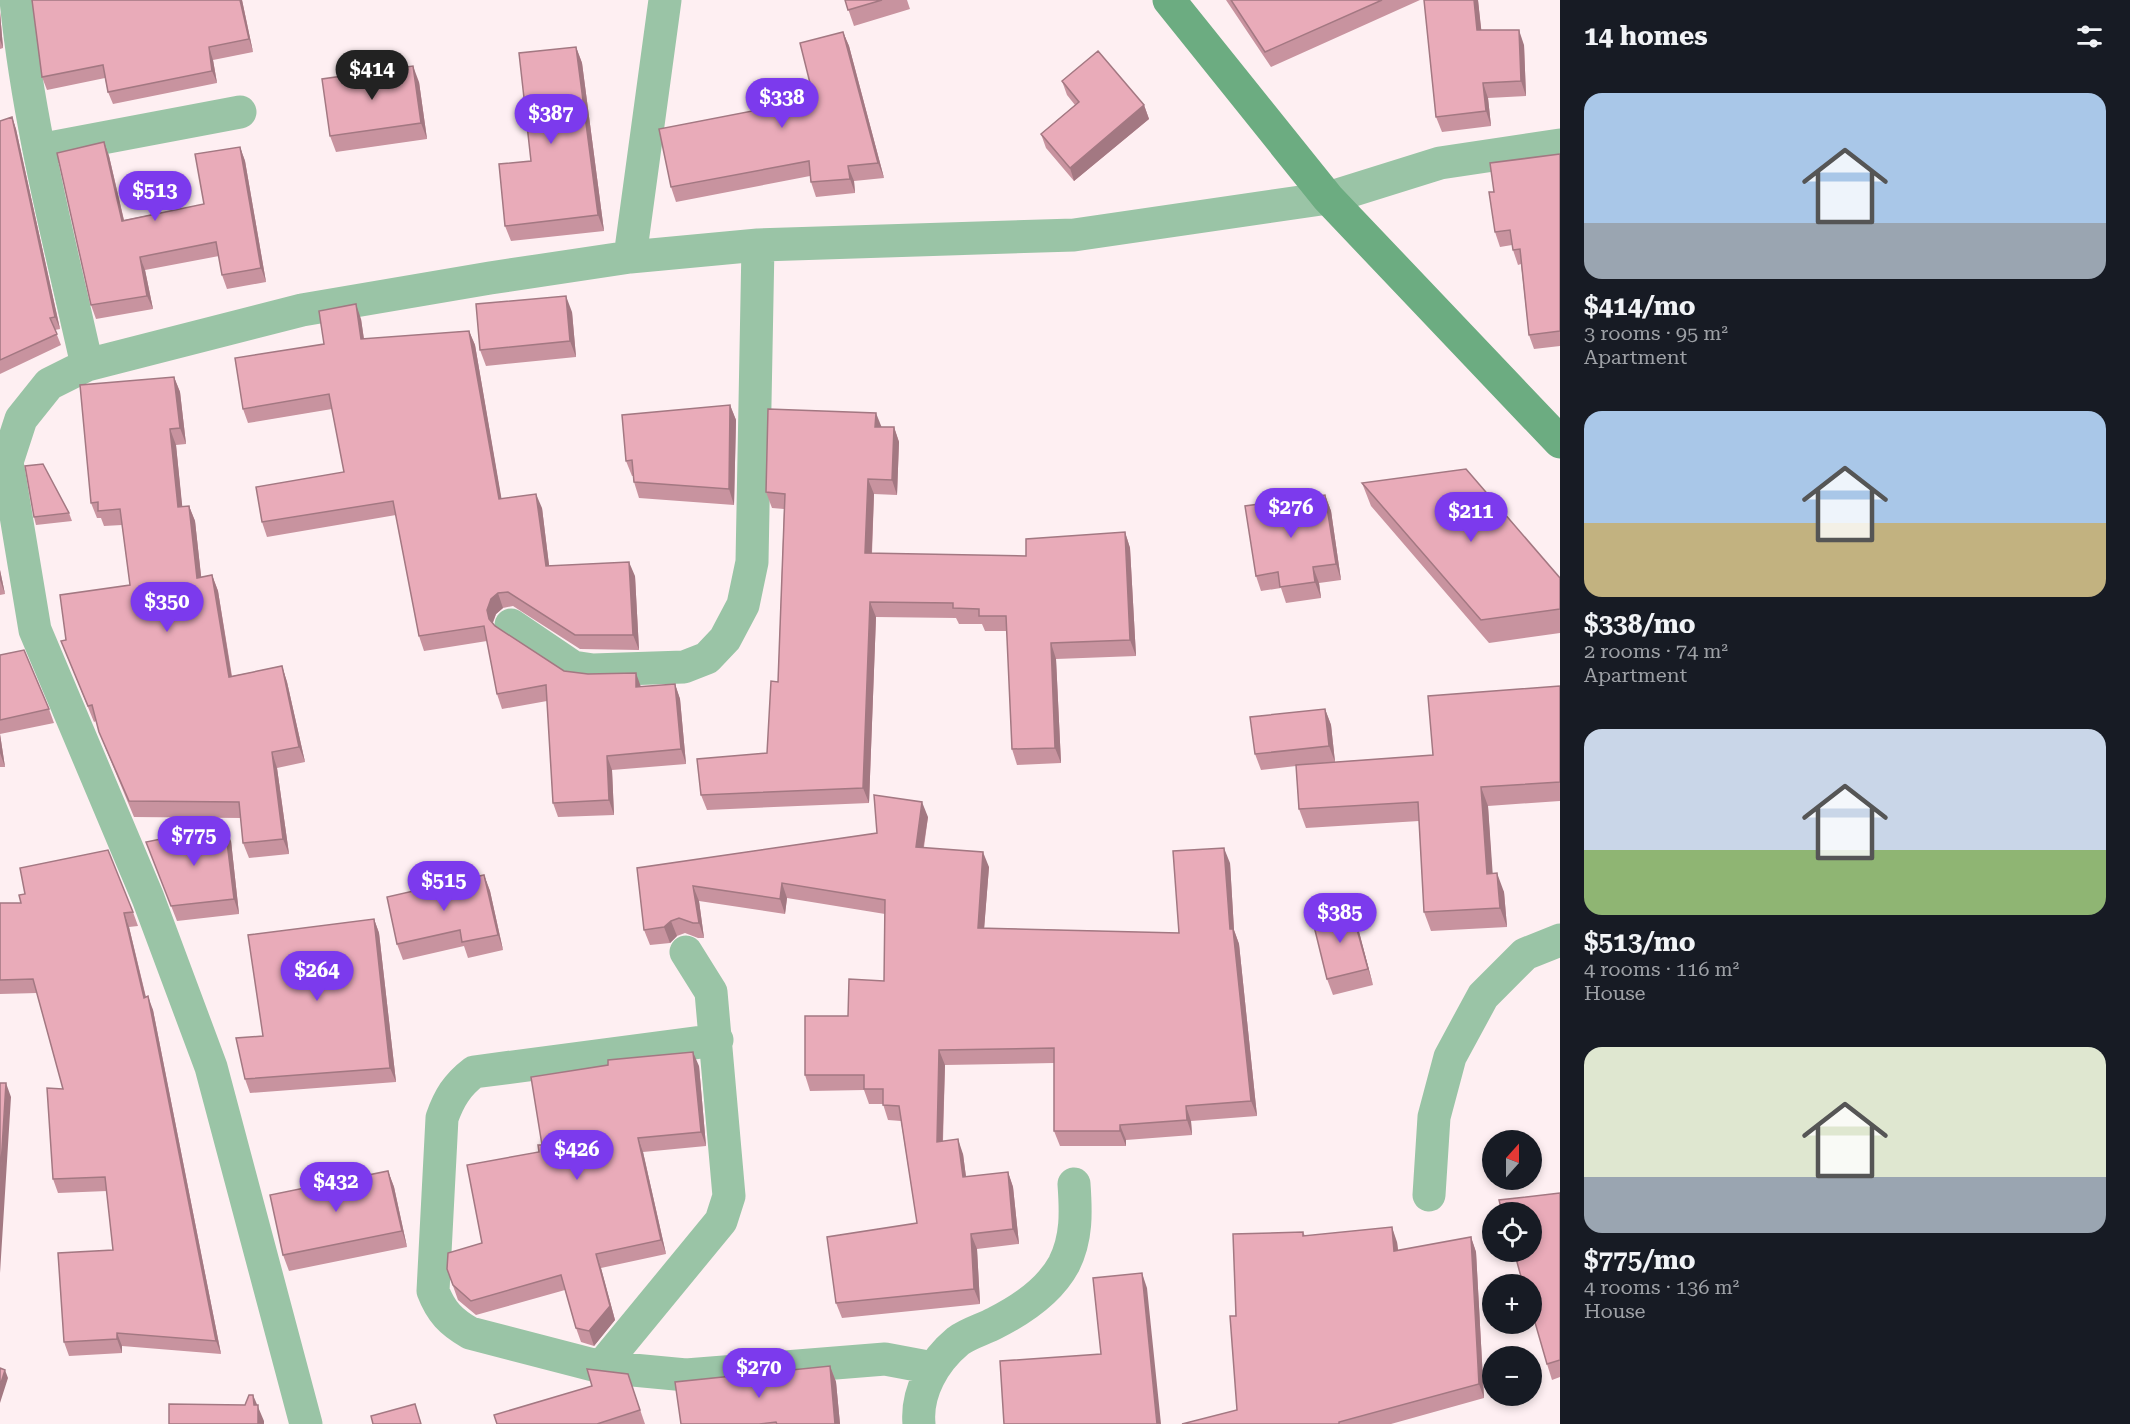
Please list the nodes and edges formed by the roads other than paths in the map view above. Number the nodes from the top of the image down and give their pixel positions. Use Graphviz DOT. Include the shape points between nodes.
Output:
graph roads {
  1 [pos="16,0"];
  2 [pos="665,0"];
  3 [pos="1169,0"];
  4 [pos="240,112"];
  5 [pos="1560,145"];
  6 [pos="39,150"];
  7 [pos="1328,198"];
  8 [pos="758,245"];
  9 [pos="630,257"];
  10 [pos="87,365"];
  11 [pos="1560,442"];
  12 [pos="511,625"];
  13 [pos="1560,940"];
  14 [pos="687,952"];
  15 [pos="717,1040"];
  16 [pos="1074,1184"];
  17 [pos="1429,1195"];
  18 [pos="601,1367"];
  19 [pos="933,1368"];
  20 [pos="306,1424"];
  21 [pos="919,1424"];
  1 -- 6 [label="street"];
  2 -- 9 [label="street"];
  3 -- 7 [label="street"];
  4 -- 6 [label="street"];
  5 -- 7 [label="street" via="1440,163"];
  6 -- 10 [label="street"];
  7 -- 8 [label="street" via="1074,235"];
  7 -- 11 [label="street"];
  8 -- 9 [label="street"];
  8 -- 12 [label="street" via="752,562 742,604 725,639 706,658 684,667 593,670 573,667"];
  9 -- 10 [label="street" via="302,310"];
  10 -- 20 [label="street" via="49,384 21,419 7,462 35,630 148,898 211,1067"];
  13 -- 17 [label="street" via="1525,954 1483,996 1450,1057 1434,1117"];
  14 -- 15 [label="street" via="711,992"];
  15 -- 18 [label="street" via="729,1196 721,1221"];
  15 -- 18 [label="street" via="474,1072 448,1100 442,1118 433,1291 439,1308 470,1333"];
  16 -- 19 [label="street" via="1076,1227 1063,1265 1034,1299 959,1340"];
  18 -- 19 [label="street" via="686,1375 885,1359"];
  19 -- 21 [label="street" via="917,1408"];
}
